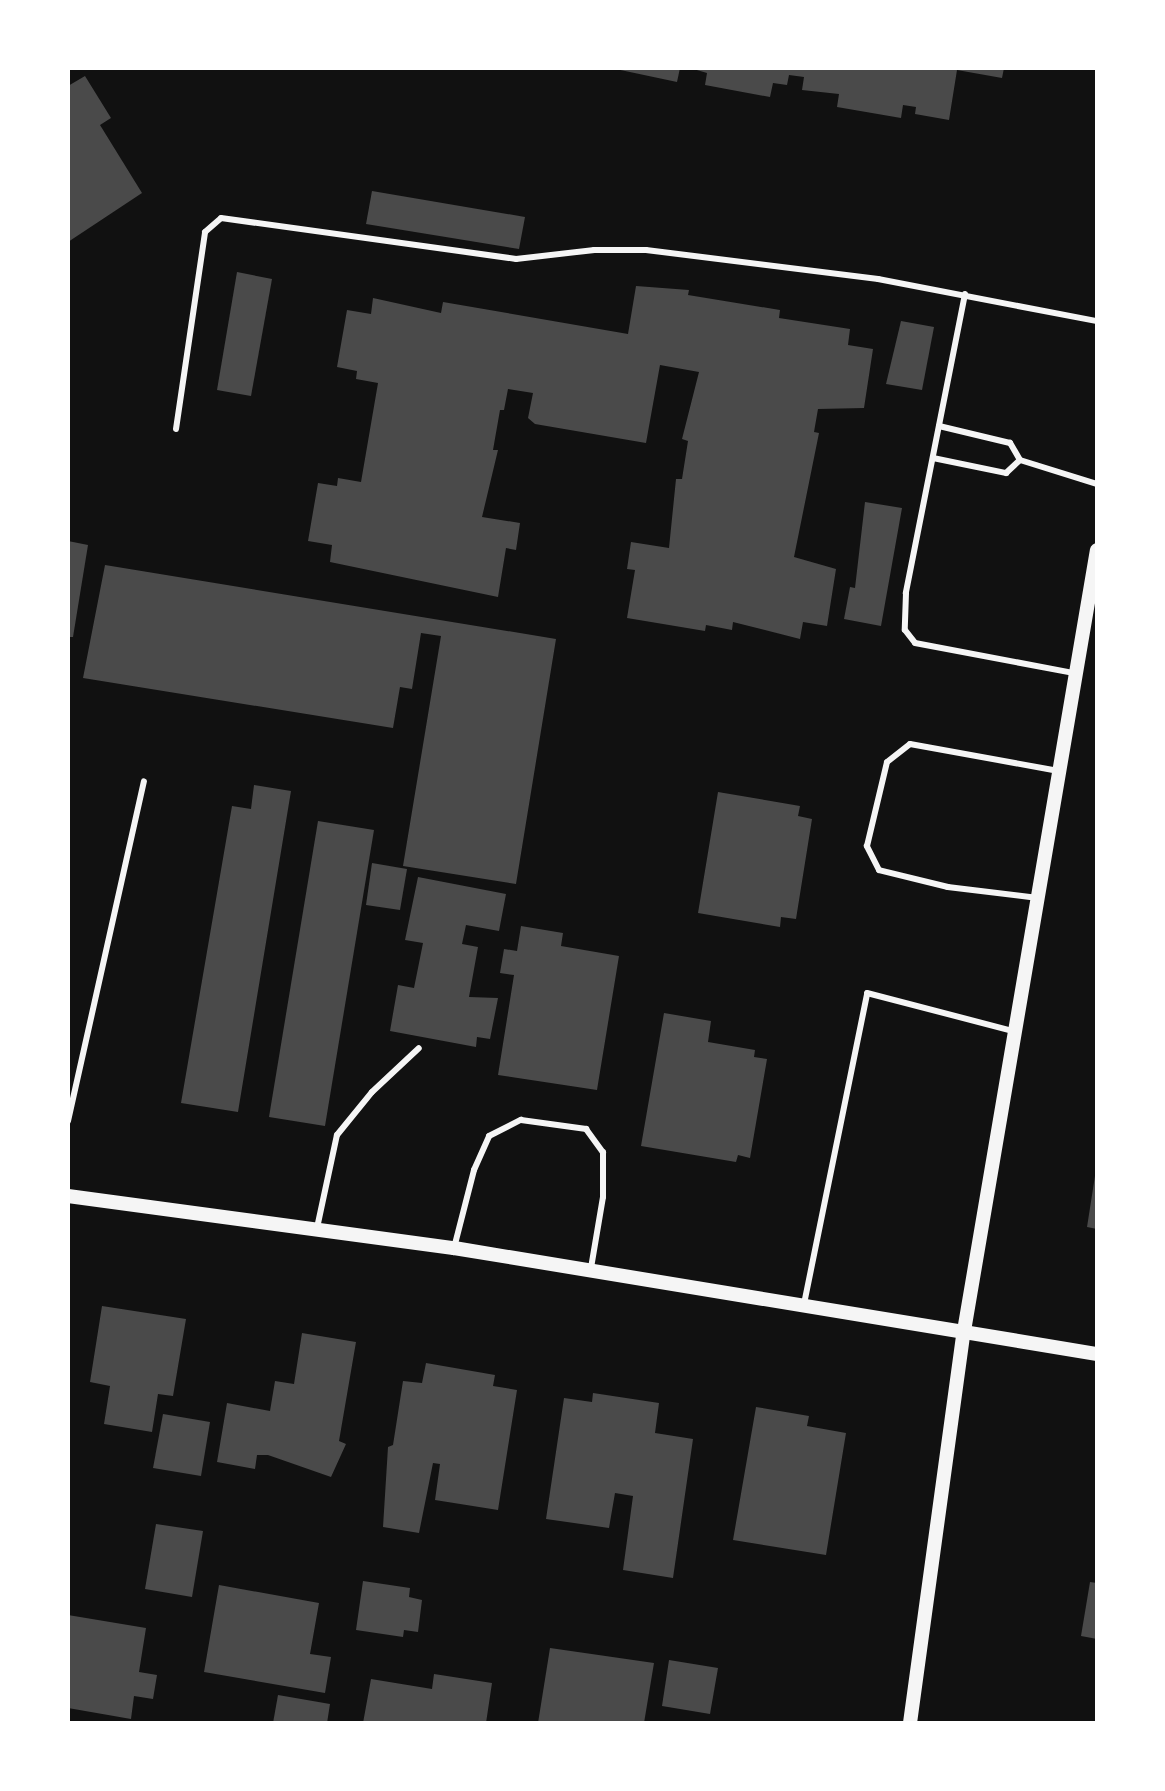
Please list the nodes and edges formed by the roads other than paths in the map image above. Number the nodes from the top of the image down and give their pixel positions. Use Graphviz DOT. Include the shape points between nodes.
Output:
graph roads {
  1 [pos="965,294"];
  2 [pos="1097,321"];
  3 [pos="939,426"];
  4 [pos="176,429"];
  5 [pos="933,458"];
  6 [pos="1020,460"];
  7 [pos="1097,484"];
  8 [pos="1097,550"];
  9 [pos="1076,673"];
  10 [pos="1059,771"];
  11 [pos="144,781"];
  12 [pos="1038,898"];
  13 [pos="1015,1031"];
  14 [pos="419,1048"];
  15 [pos="68,1121"];
  16 [pos="68,1196"];
  17 [pos="317,1228"];
  18 [pos="454,1248"];
  19 [pos="590,1270"];
  20 [pos="804,1304"];
  21 [pos="964,1331"];
  22 [pos="1097,1354"];
  23 [pos="910,1723"];
  1 -- 2 [label="lane"];
  1 -- 3 [label="lane"];
  1 -- 4 [label="lane" via="646,250 516,259 221,218 205,232"];
  3 -- 5 [label="lane"];
  3 -- 6 [label="lane" via="1010,443"];
  5 -- 6 [label="lane" via="1006,473"];
  5 -- 9 [label="lane" via="906,593 905,630 915,643"];
  6 -- 7 [label="lane"];
  8 -- 9 [label="street"];
  9 -- 10 [label="street"];
  10 -- 12 [label="street"];
  10 -- 12 [label="lane" via="910,744 887,762 867,846 879,870 948,887"];
  11 -- 15 [label="lane"];
  12 -- 13 [label="street"];
  13 -- 20 [label="lane" via="867,993"];
  13 -- 21 [label="street"];
  14 -- 17 [label="lane" via="372,1092 337,1135"];
  16 -- 17 [label="street"];
  17 -- 18 [label="street"];
  18 -- 19 [label="street"];
  18 -- 19 [label="lane" via="474,1170 489,1136 521,1120 586,1129 603,1152 603,1197"];
  19 -- 20 [label="street"];
  20 -- 21 [label="street"];
  21 -- 22 [label="street"];
  21 -- 23 [label="street"];
}
